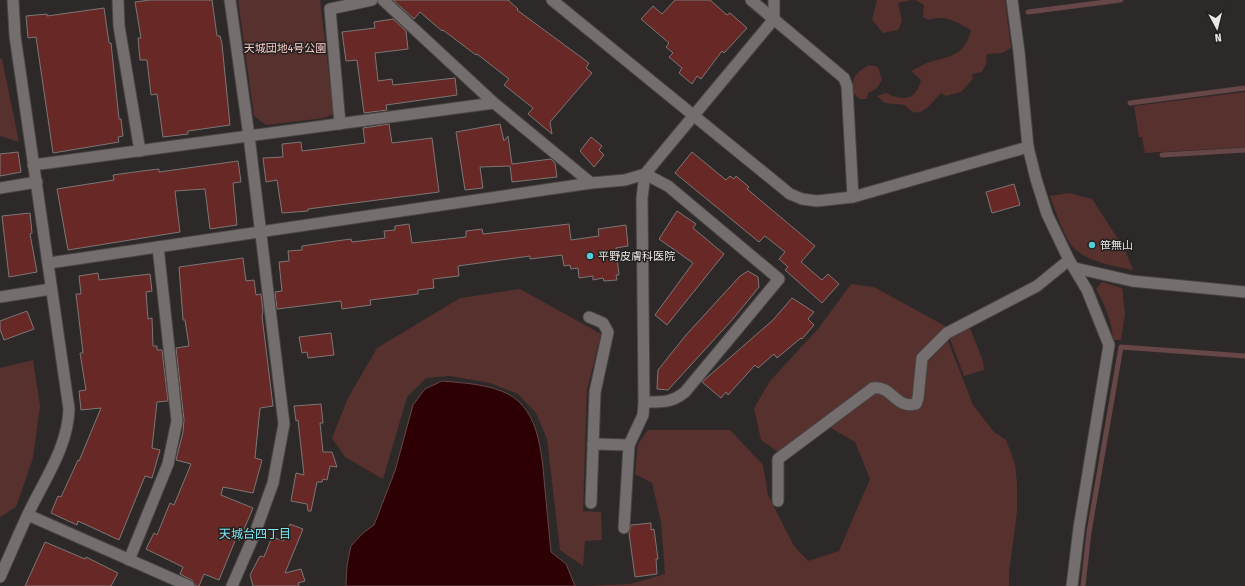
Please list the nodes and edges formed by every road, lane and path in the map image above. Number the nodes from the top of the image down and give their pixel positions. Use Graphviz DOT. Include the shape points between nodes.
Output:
graph roads {
  1 [pos="13,0"];
  2 [pos="118,0"];
  3 [pos="230,0"];
  4 [pos="372,0"];
  5 [pos="383,0"];
  6 [pos="552,0"];
  7 [pos="751,0"];
  8 [pos="774,0"];
  9 [pos="1012,0"];
  10 [pos="774,19"];
  11 [pos="494,103"];
  12 [pos="694,116"];
  13 [pos="340,124"];
  14 [pos="249,136"];
  15 [pos="1028,147"];
  16 [pos="140,151"];
  17 [pos="33,165"];
  18 [pos="645,174"];
  19 [pos="37,182"];
  20 [pos="591,184"];
  21 [pos="0,188"];
  22 [pos="853,197"];
  23 [pos="260,231"];
  24 [pos="158,247"];
  25 [pos="49,263"];
  26 [pos="1072,264"];
  27 [pos="51,289"];
  28 [pos="1245,292"];
  29 [pos="0,297"];
  30 [pos="589,317"];
  31 [pos="644,402"];
  32 [pos="593,444"];
  33 [pos="629,445"];
  34 [pos="778,501"];
  35 [pos="591,504"];
  36 [pos="28,515"];
  37 [pos="624,528"];
  38 [pos="129,560"];
  39 [pos="0,577"];
  40 [pos="189,586"];
  41 [pos="232,586"];
  42 [pos="1072,586"];
  1 -- 17 [label="street" via="15,36"];
  2 -- 16 [label="street" via="119,26"];
  3 -- 14 [label="street"];
  4 -- 13 [label="street" via="330,9"];
  5 -- 11 [label="street"];
  6 -- 12 [label="street"];
  7 -- 10 [label="street"];
  8 -- 10 [label="street"];
  9 -- 15 [label="street"];
  10 -- 12 [label="street"];
  10 -- 22 [label="street" via="844,78 847,86"];
  11 -- 13 [label="street"];
  11 -- 20 [label="street"];
  12 -- 18 [label="street"];
  12 -- 22 [label="street" via="790,194 817,201"];
  13 -- 14 [label="street"];
  14 -- 16 [label="street"];
  14 -- 23 [label="street"];
  15 -- 22 [label="street"];
  15 -- 26 [label="street" via="1047,214"];
  16 -- 17 [label="street"];
  17 -- 19 [label="street"];
  18 -- 20 [label="street" via="625,180"];
  18 -- 31 [label="street" via="642,198"];
  18 -- 31 [label="street" via="668,186 779,279 685,392 668,402"];
  19 -- 21 [label="street"];
  19 -- 25 [label="street"];
  20 -- 23 [label="street"];
  23 -- 24 [label="street"];
  23 -- 41 [label="street" via="284,424 273,483"];
  24 -- 25 [label="street"];
  24 -- 38 [label="street" via="177,421 168,464"];
  25 -- 27 [label="street"];
  26 -- 28 [label="street" via="1132,281"];
  26 -- 34 [label="street" via="1037,286 948,333 922,358 916,404 903,404 884,389 873,388 778,460"];
  26 -- 42 [label="street" via="1087,290 1109,345"];
  27 -- 29 [label="street"];
  27 -- 36 [label="street" via="69,423 65,440"];
  30 -- 32 [label="street" via="603,323 608,332 594,392"];
  31 -- 33 [label="street" via="643,415"];
  32 -- 33 [label="street"];
  32 -- 35 [label="street"];
  33 -- 37 [label="street"];
  36 -- 38 [label="street"];
  36 -- 39 [label="street"];
  38 -- 40 [label="street"];
}
